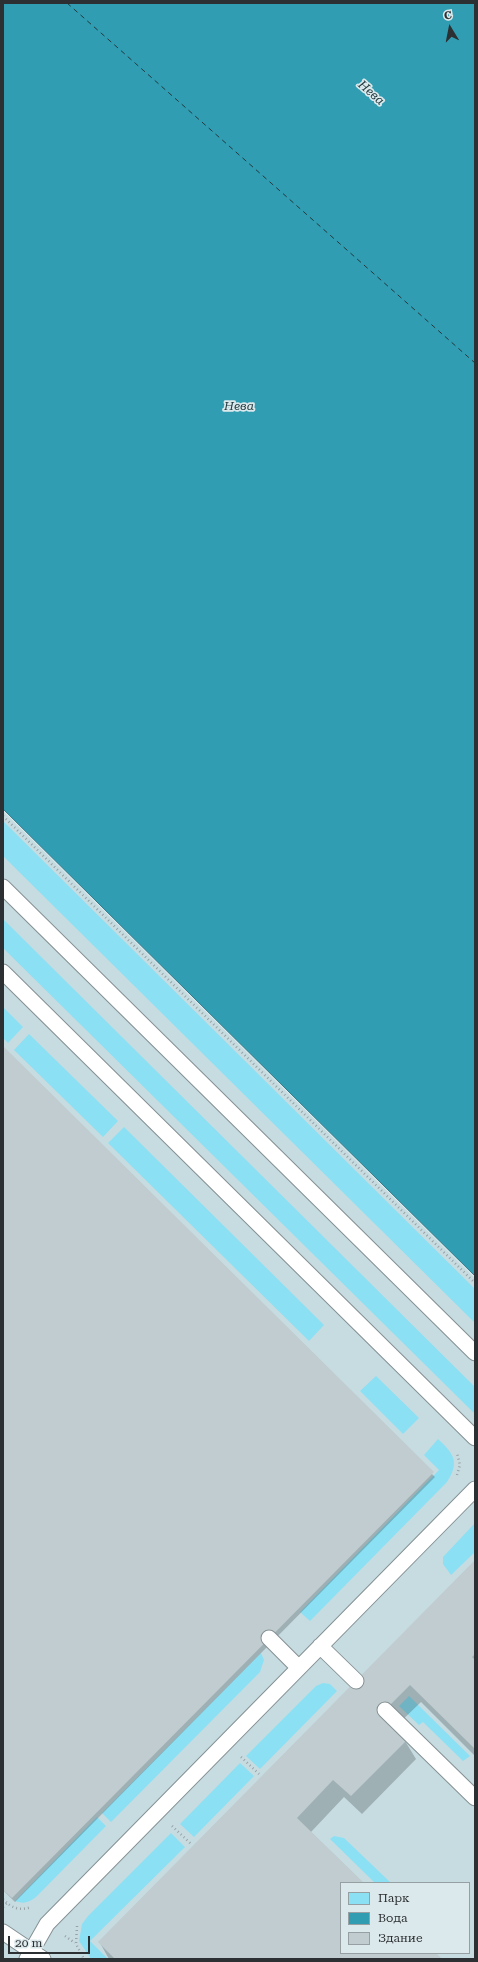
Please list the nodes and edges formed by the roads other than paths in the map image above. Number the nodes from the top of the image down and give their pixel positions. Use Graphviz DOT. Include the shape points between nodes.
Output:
graph roads {
  1 [pos="3,887"];
  2 [pos="3,972"];
  3 [pos="475,1353"];
  4 [pos="475,1438"];
  5 [pos="475,1488"];
  6 [pos="269,1638"];
  7 [pos="320,1646"];
  8 [pos="299,1668"];
  9 [pos="356,1681"];
  10 [pos="385,1710"];
  11 [pos="475,1798"];
  12 [pos="3,1932"];
  13 [pos="34,1956"];
  1 -- 3 [label="lane"];
  2 -- 4 [label="lane"];
  5 -- 7 [label="lane"];
  6 -- 8 [label="lane"];
  7 -- 8 [label="lane"];
  7 -- 9 [label="lane"];
  8 -- 13 [label="lane" via="47,1924"];
  10 -- 11 [label="lane"];
  12 -- 13 [label="lane"];
}
